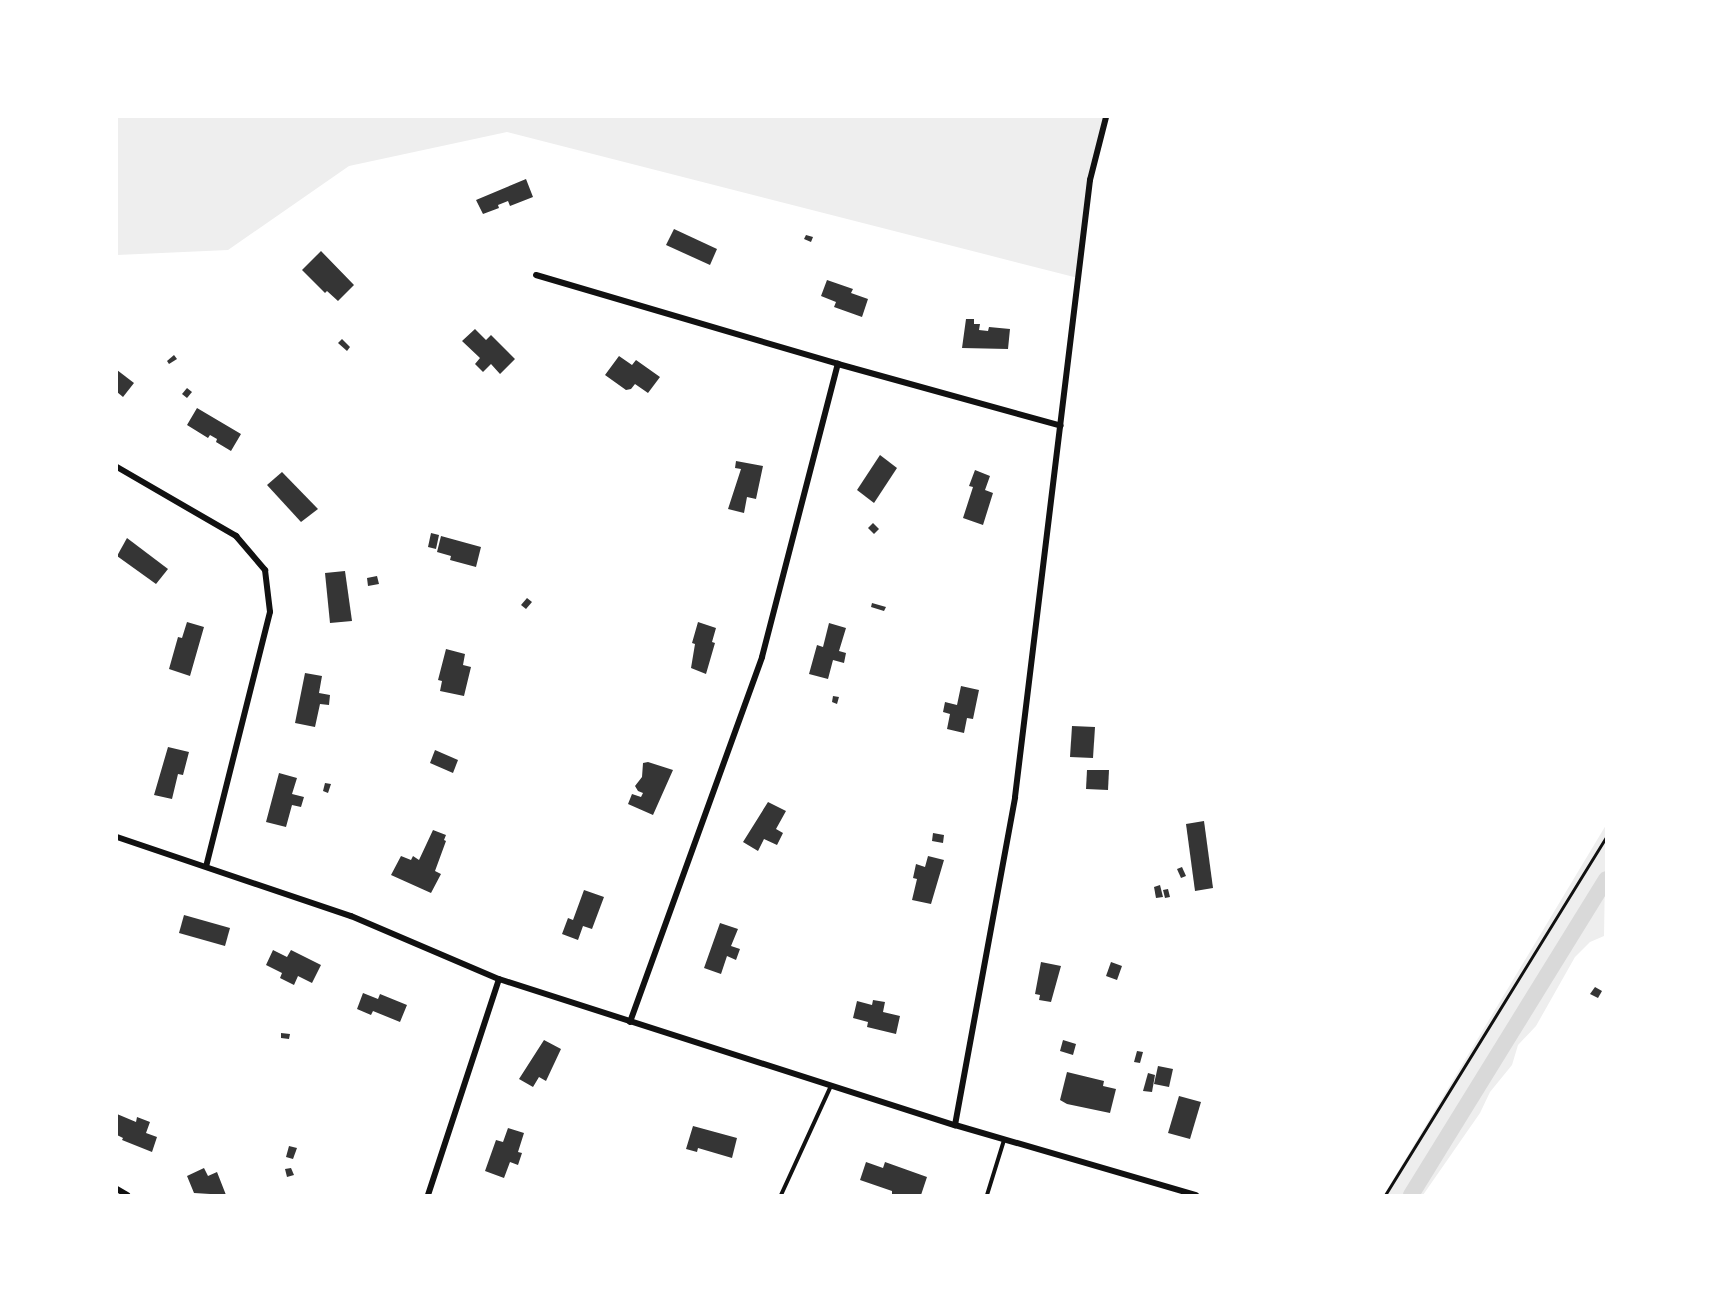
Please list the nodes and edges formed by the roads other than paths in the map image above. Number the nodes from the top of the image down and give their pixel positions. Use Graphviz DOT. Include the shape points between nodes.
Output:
graph roads {
  1 [pos="1106,117"];
  2 [pos="536,275"];
  3 [pos="837,364"];
  4 [pos="1061,426"];
  5 [pos="117,467"];
  6 [pos="117,837"];
  7 [pos="206,866"];
  8 [pos="499,979"];
  9 [pos="630,1022"];
  10 [pos="831,1086"];
  11 [pos="955,1125"];
  12 [pos="1004,1140"];
  13 [pos="117,1189"];
  14 [pos="128,1195"];
  15 [pos="428,1195"];
  16 [pos="781,1195"];
  17 [pos="987,1195"];
  18 [pos="1196,1195"];
  1 -- 4 [label="street" via="1090,180"];
  2 -- 3 [label="street"];
  3 -- 4 [label="street"];
  3 -- 9 [label="street" via="762,657"];
  4 -- 11 [label="street" via="1015,797"];
  5 -- 7 [label="street" via="236,536 265,570 270,612"];
  6 -- 7 [label="street"];
  7 -- 8 [label="street" via="351,916"];
  8 -- 9 [label="street"];
  8 -- 15 [label="street"];
  9 -- 10 [label="street"];
  10 -- 11 [label="street"];
  10 -- 16 [label="lane"];
  11 -- 12 [label="street"];
  12 -- 17 [label="lane"];
  12 -- 18 [label="street"];
  13 -- 14 [label="street"];
}
